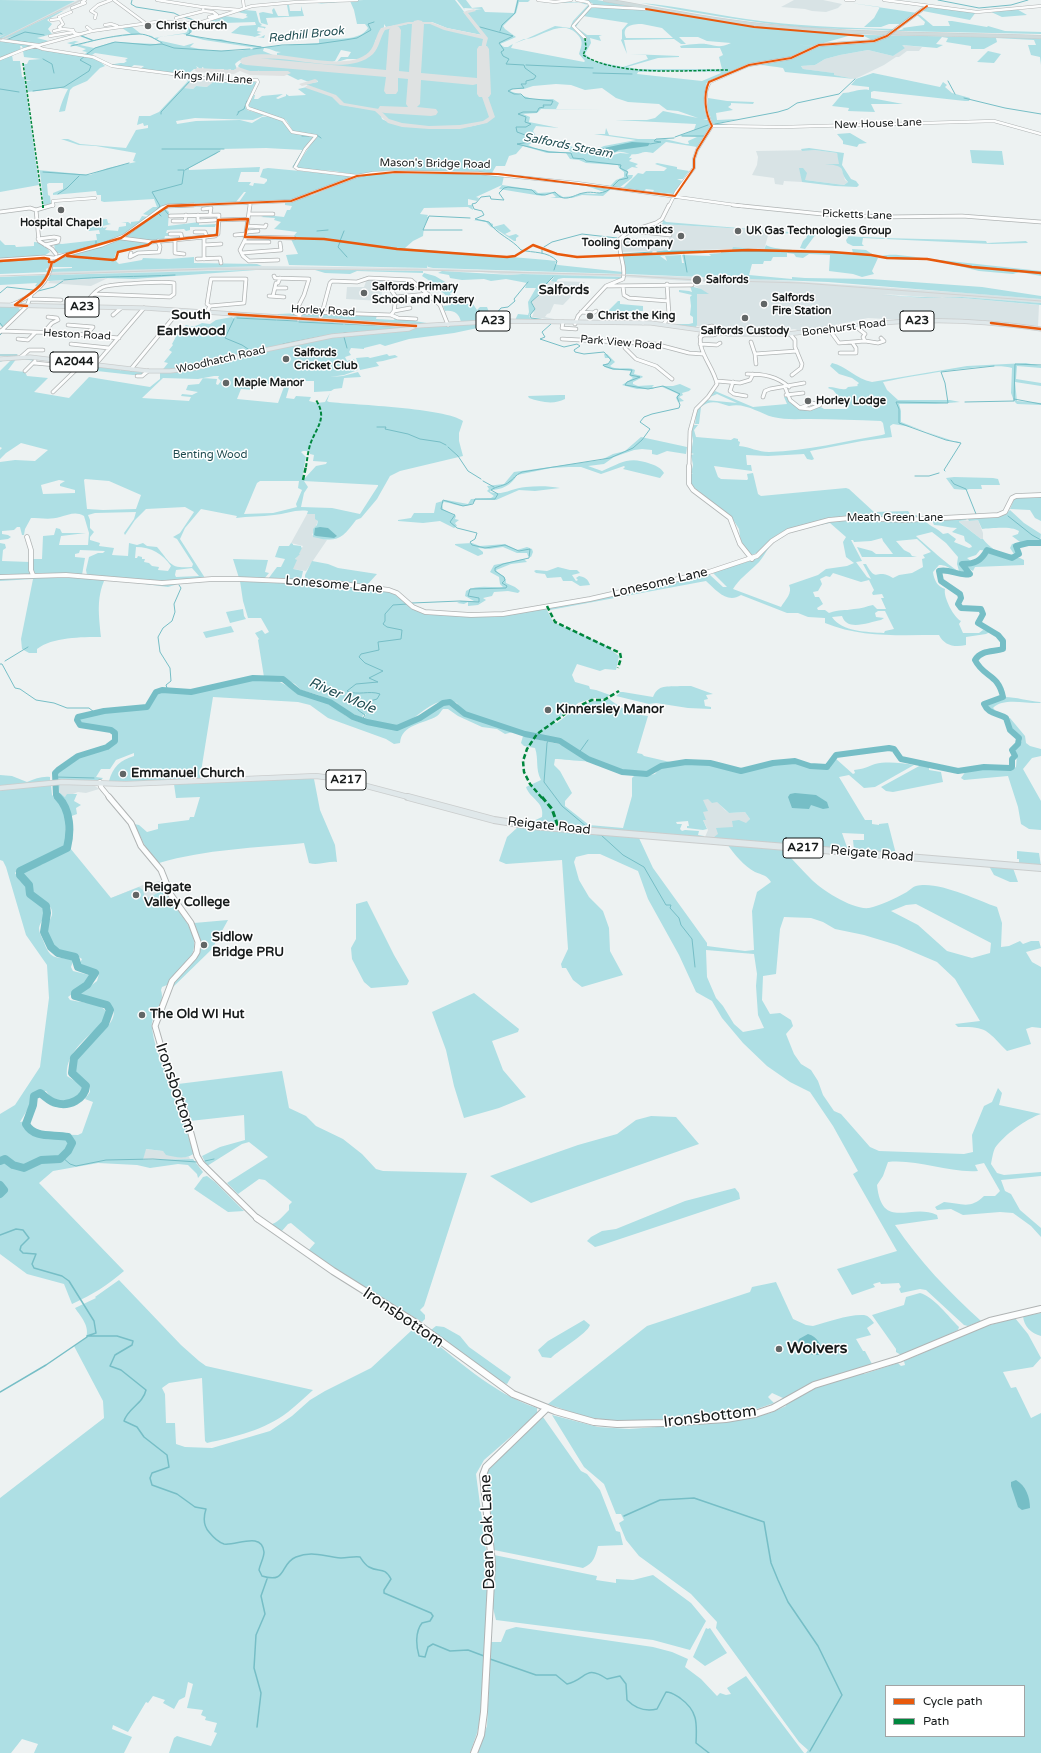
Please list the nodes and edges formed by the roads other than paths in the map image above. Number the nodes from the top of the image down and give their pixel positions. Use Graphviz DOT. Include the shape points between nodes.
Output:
graph roads {
  1 [pos="85,0"];
  2 [pos="113,0"];
  3 [pos="157,0"];
  4 [pos="244,0"];
  5 [pos="357,0"];
  6 [pos="538,0"];
  7 [pos="571,0"];
  8 [pos="577,0"];
  9 [pos="605,0"];
  10 [pos="615,0"];
  11 [pos="846,0"];
  12 [pos="854,0"];
  13 [pos="884,0"];
  14 [pos="888,0"];
  15 [pos="97,6"];
  16 [pos="591,6"];
  17 [pos="927,6"];
  18 [pos="1041,6"];
  19 [pos="202,8"];
  20 [pos="243,8"];
  21 [pos="90,9"];
  22 [pos="646,9"];
  23 [pos="204,11"];
  24 [pos="977,12"];
  25 [pos="193,13"];
  26 [pos="209,17"];
  27 [pos="974,17"];
  28 [pos="95,18"];
  29 [pos="176,18"];
  30 [pos="197,18"];
  31 [pos="60,19"];
  32 [pos="51,20"];
  33 [pos="145,23"];
  34 [pos="105,25"];
  35 [pos="87,27"];
  36 [pos="118,27"];
  37 [pos="62,29"];
  38 [pos="54,31"];
  39 [pos="92,31"];
  40 [pos="74,32"];
  41 [pos="78,34"];
  42 [pos="50,36"];
  43 [pos="1041,36"];
  44 [pos="585,38"];
  45 [pos="0,40"];
  46 [pos="40,45"];
  47 [pos="35,46"];
  48 [pos="0,59"];
  49 [pos="712,126"];
  50 [pos="1041,134"];
  51 [pos="357,176"];
  52 [pos="674,196"];
  53 [pos="95,198"];
  54 [pos="250,203"];
  55 [pos="203,209"];
  56 [pos="36,210"];
  57 [pos="0,212"];
  58 [pos="210,214"];
  59 [pos="249,214"];
  60 [pos="273,214"];
  61 [pos="186,215"];
  62 [pos="198,215"];
  63 [pos="170,216"];
  64 [pos="248,219"];
  65 [pos="214,220"];
  66 [pos="218,220"];
  67 [pos="173,221"];
  68 [pos="1041,222"];
  69 [pos="266,225"];
  70 [pos="247,226"];
  71 [pos="258,230"];
  72 [pos="632,231"];
  73 [pos="195,232"];
  74 [pos="170,234"];
  75 [pos="246,234"];
  76 [pos="235,235"];
  77 [pos="670,235"];
  78 [pos="50,237"];
  79 [pos="205,237"];
  80 [pos="121,238"];
  81 [pos="294,238"];
  82 [pos="38,239"];
  83 [pos="182,239"];
  84 [pos="175,240"];
  85 [pos="158,241"];
  86 [pos="51,242"];
  87 [pos="244,242"];
  88 [pos="269,242"];
  89 [pos="280,243"];
  90 [pos="221,244"];
  91 [pos="45,245"];
  92 [pos="204,245"];
  93 [pos="53,250"];
  94 [pos="131,253"];
  95 [pos="242,253"];
  96 [pos="184,254"];
  97 [pos="57,256"];
  98 [pos="50,257"];
  99 [pos="197,259"];
  100 [pos="204,259"];
  101 [pos="0,260"];
  102 [pos="278,260"];
  103 [pos="221,264"];
  104 [pos="274,278"];
  105 [pos="280,278"];
  106 [pos="667,284"];
  107 [pos="692,285"];
  108 [pos="606,286"];
  109 [pos="623,286"];
  110 [pos="276,288"];
  111 [pos="286,288"];
  112 [pos="391,290"];
  113 [pos="32,293"];
  114 [pos="94,294"];
  115 [pos="428,294"];
  116 [pos="269,296"];
  117 [pos="273,296"];
  118 [pos="284,296"];
  119 [pos="396,297"];
  120 [pos="24,298"];
  121 [pos="61,300"];
  122 [pos="30,301"];
  123 [pos="668,301"];
  124 [pos="0,305"];
  125 [pos="17,305"];
  126 [pos="33,306"];
  127 [pos="210,306"];
  128 [pos="84,307"];
  129 [pos="121,308"];
  130 [pos="410,308"];
  131 [pos="144,309"];
  132 [pos="23,311"];
  133 [pos="394,311"];
  134 [pos="596,311"];
  135 [pos="178,312"];
  136 [pos="207,312"];
  137 [pos="581,312"];
  138 [pos="322,313"];
  139 [pos="229,314"];
  140 [pos="113,315"];
  141 [pos="391,315"];
  142 [pos="623,315"];
  143 [pos="48,317"];
  144 [pos="299,317"];
  145 [pos="416,319"];
  146 [pos="576,322"];
  147 [pos="563,323"];
  148 [pos="643,323"];
  149 [pos="664,324"];
  150 [pos="68,325"];
  151 [pos="448,325"];
  152 [pos="416,326"];
  153 [pos="855,326"];
  154 [pos="576,329"];
  155 [pos="1041,329"];
  156 [pos="1,330"];
  157 [pos="44,332"];
  158 [pos="831,332"];
  159 [pos="35,333"];
  160 [pos="701,333"];
  161 [pos="87,334"];
  162 [pos="714,334"];
  163 [pos="790,334"];
  164 [pos="118,338"];
  165 [pos="881,338"];
  166 [pos="562,339"];
  167 [pos="18,340"];
  168 [pos="865,340"];
  169 [pos="626,342"];
  170 [pos="751,342"];
  171 [pos="852,342"];
  172 [pos="720,343"];
  173 [pos="71,344"];
  174 [pos="700,344"];
  175 [pos="109,348"];
  176 [pos="44,350"];
  177 [pos="797,351"];
  178 [pos="840,353"];
  179 [pos="703,354"];
  180 [pos="755,354"];
  181 [pos="21,356"];
  182 [pos="39,358"];
  183 [pos="0,359"];
  184 [pos="34,363"];
  185 [pos="83,363"];
  186 [pos="756,364"];
  187 [pos="56,365"];
  188 [pos="95,365"];
  189 [pos="131,369"];
  190 [pos="25,371"];
  191 [pos="148,371"];
  192 [pos="747,374"];
  193 [pos="753,374"];
  194 [pos="792,375"];
  195 [pos="137,376"];
  196 [pos="672,379"];
  197 [pos="717,381"];
  198 [pos="733,382"];
  199 [pos="804,383"];
  200 [pos="787,387"];
  201 [pos="53,392"];
  202 [pos="803,393"];
  203 [pos="786,395"];
  204 [pos="746,396"];
  205 [pos="763,396"];
  206 [pos="799,408"];
  207 [pos="1041,495"];
  208 [pos="27,537"];
  209 [pos="752,559"];
  210 [pos="34,575"];
  211 [pos="0,577"];
  212 [pos="100,782"];
  213 [pos="0,788"];
  214 [pos="1041,868"];
  215 [pos="1041,1309"];
  216 [pos="547,1408"];
  217 [pos="474,1753"];
  1 -- 31 [label="street" via="82,2 85,3 59,17"];
  2 -- 15 [label="street"];
  2 -- 33 [label="street"];
  3 -- 19 [label="street"];
  4 -- 20 [label="street"];
  5 -- 20 [label="street" via="297,2"];
  6 -- 7 [label="street"];
  8 -- 16 [label="street" via="587,2"];
  9 -- 43 [label="highway" via="780,27 851,32"];
  10 -- 43 [label="highway" via="782,26"];
  11 -- 12 [label="street"];
  13 -- 14 [label="street"];
  14 -- 17 [label="street"];
  15 -- 21 [label="street"];
  15 -- 28 [label="street" via="91,11 96,14"];
  16 -- 22 [label="street"];
  16 -- 44 [label="street" via="576,19 573,26"];
  17 -- 24 [label="street"];
  17 -- 49 [label="street, bridge" via="887,36 874,41 819,45 791,58 749,65 708,83 706,114"];
  18 -- 24 [label="street"];
  19 -- 20 [label="street"];
  19 -- 23 [label="street"];
  20 -- 33 [label="street" via="212,20 191,23"];
  23 -- 25 [label="street"];
  23 -- 26 [label="street" via="217,15"];
  24 -- 27 [label="street"];
  25 -- 29 [label="street"];
  25 -- 30 [label="street"];
  31 -- 32 [label="street"];
  31 -- 37 [label="street" via="63,24 59,27"];
  33 -- 36 [label="street"];
  34 -- 36 [label="street"];
  35 -- 39 [label="street"];
  36 -- 39 [label="street"];
  37 -- 38 [label="street"];
  37 -- 40 [label="street"];
  39 -- 41 [label="street"];
  40 -- 41 [label="street"];
  40 -- 42 [label="street"];
  41 -- 46 [label="street"];
  45 -- 46 [label="street"];
  46 -- 47 [label="street"];
  47 -- 48 [label="street"];
  47 -- 51 [label="street, Kings Mill Lane" via="74,51 96,58 107,66 229,81 257,81 248,108 283,120 292,132 316,136 294,167"];
  49 -- 50 [label="street, New House Lane" via="784,127 994,120"];
  49 -- 52 [label="street" via="697,150 694,168"];
  51 -- 52 [label="street, Mason's Bridge Road" via="391,172 487,173"];
  51 -- 54 [label="street, Mason's Bridge Road" via="298,199"];
  52 -- 68 [label="street, Picketts Lane" via="822,214 883,217 962,216"];
  52 -- 72 [label="street" via="660,220"];
  53 -- 56 [label="street" via="53,201 52,206"];
  54 -- 59 [label="street"];
  54 -- 80 [label="street, Mason's Bridge Road" via="168,206"];
  55 -- 58 [label="street" via="211,208"];
  56 -- 57 [label="street" via="30,208"];
  56 -- 82 [label="street"];
  58 -- 62 [label="street"];
  58 -- 66 [label="street" via="219,215"];
  59 -- 60 [label="street"];
  59 -- 64 [label="street"];
  61 -- 62 [label="street"];
  61 -- 63 [label="street"];
  61 -- 67 [label="street" via="185,220"];
  62 -- 65 [label="street" via="198,221"];
  64 -- 66 [label="street"];
  64 -- 70 [label="street"];
  66 -- 79 [label="street" via="218,234"];
  69 -- 70 [label="street"];
  70 -- 75 [label="street"];
  71 -- 75 [label="street"];
  72 -- 77 [label="street"];
  72 -- 108 [label="street" via="620,239 618,247 624,277"];
  73 -- 79 [label="street" via="206,232"];
  74 -- 83 [label="street" via="182,235"];
  75 -- 76 [label="street"];
  75 -- 81 [label="street"];
  75 -- 87 [label="street"];
  78 -- 82 [label="street"];
  78 -- 86 [label="street"];
  78 -- 86 [label="street" via="57,237 59,240"];
  79 -- 83 [label="street"];
  79 -- 92 [label="street"];
  80 -- 85 [label="street"];
  80 -- 97 [label="street"];
  82 -- 91 [label="street"];
  83 -- 84 [label="street"];
  84 -- 85 [label="street"];
  84 -- 96 [label="street" via="175,253"];
  85 -- 94 [label="street" via="159,252 129,256"];
  86 -- 91 [label="street"];
  87 -- 88 [label="street"];
  87 -- 95 [label="street"];
  89 -- 95 [label="street" via="281,250"];
  90 -- 92 [label="street"];
  91 -- 93 [label="street"];
  92 -- 100 [label="street"];
  93 -- 97 [label="street"];
  93 -- 98 [label="street"];
  95 -- 102 [label="street" via="249,261"];
  97 -- 98 [label="street"];
  97 -- 98 [label="street"];
  98 -- 101 [label="street"];
  98 -- 113 [label="street" via="47,279"];
  99 -- 100 [label="street"];
  100 -- 103 [label="street" via="220,258"];
  104 -- 105 [label="street"];
  105 -- 110 [label="street"];
  105 -- 144 [label="street" via="309,279 296,313"];
  106 -- 107 [label="street"];
  106 -- 109 [label="street"];
  106 -- 123 [label="street"];
  108 -- 109 [label="street"];
  108 -- 137 [label="street"];
  109 -- 123 [label="street" via="624,295 629,298"];
  110 -- 111 [label="street"];
  110 -- 117 [label="street"];
  112 -- 119 [label="street"];
  113 -- 120 [label="street"];
  113 -- 122 [label="street"];
  114 -- 114 [label="street" via="170,297 174,294 174,283 114,284"];
  114 -- 128 [label="street"];
  115 -- 119 [label="street"];
  115 -- 138 [label="street" via="411,280 368,278 357,282 334,281 330,283"];
  115 -- 151 [label="street" via="440,305"];
  116 -- 117 [label="street"];
  117 -- 118 [label="street"];
  119 -- 133 [label="street"];
  120 -- 122 [label="street"];
  120 -- 125 [label="street"];
  121 -- 122 [label="street"];
  122 -- 125 [label="main road, Horley Road / A23"];
  122 -- 126 [label="main road, Horley Road / A23"];
  122 -- 132 [label="street"];
  123 -- 149 [label="street" via="669,317"];
  124 -- 125 [label="main road, Horley Road / A23"];
  125 -- 132 [label="street"];
  126 -- 128 [label="main road, Horley Road / A23"];
  126 -- 132 [label="main road"];
  127 -- 127 [label="street" via="244,304 246,279 211,279 207,304"];
  127 -- 136 [label="street"];
  128 -- 129 [label="main road, Horley Road / A23"];
  129 -- 131 [label="main road, Horley Road / A23"];
  129 -- 140 [label="street"];
  130 -- 133 [label="street"];
  131 -- 135 [label="main road, Horley Road / A23"];
  131 -- 136 [label="main road, Horley Road / A23"];
  131 -- 164 [label="street"];
  132 -- 156 [label="street"];
  133 -- 141 [label="street"];
  134 -- 137 [label="street"];
  135 -- 139 [label="main road, Horley Road / A23"];
  135 -- 189 [label="street"];
  136 -- 139 [label="main road, Horley Road / A23"];
  137 -- 146 [label="street"];
  138 -- 141 [label="street"];
  138 -- 144 [label="street" via="305,312"];
  139 -- 144 [label="main road, Horley Road / A23"];
  141 -- 145 [label="street"];
  142 -- 148 [label="street" via="641,315"];
  143 -- 157 [label="street" via="58,320"];
  144 -- 152 [label="main road, Horley Road / A23"];
  146 -- 147 [label="main road, A23"];
  146 -- 148 [label="main road, A23"];
  146 -- 160 [label="main road, A23" via="652,325"];
  147 -- 151 [label="main road, A23" via="495,321"];
  147 -- 154 [label="street" via="560,329"];
  148 -- 149 [label="main road, A23"];
  149 -- 160 [label="main road, A23"];
  150 -- 161 [label="street" via="94,326"];
  151 -- 152 [label="main road, A23"];
  152 -- 191 [label="main road, Woodhatch Road / A2044" via="409,329 317,338 188,369 170,372"];
  153 -- 155 [label="main road, Bonehurst Road / A23" via="912,321 959,321"];
  153 -- 163 [label="main road, Bonehurst Road / A23"];
  153 -- 168 [label="street" via="865,334"];
  156 -- 159 [label="street, Heston Road"];
  157 -- 159 [label="street, Heston Road"];
  157 -- 161 [label="street, Heston Road"];
  158 -- 171 [label="street" via="839,343"];
  159 -- 167 [label="street, Heston Road" via="28,340"];
  160 -- 162 [label="main road, Bonehurst Road / A23"];
  160 -- 162 [label="main road, Bonehurst Road / A23"];
  160 -- 174 [label="street"];
  161 -- 164 [label="street, Heston Road"];
  162 -- 163 [label="main road, Bonehurst Road / A23"];
  163 -- 177 [label="street" via="795,340"];
  164 -- 175 [label="street"];
  165 -- 168 [label="street" via="884,341 879,345"];
  166 -- 169 [label="street, Park View Road"];
  168 -- 171 [label="street"];
  169 -- 179 [label="street, Park View Road" via="658,344 686,353"];
  169 -- 196 [label="street" via="625,348 634,358 656,366"];
  170 -- 180 [label="street"];
  171 -- 178 [label="street" via="856,353"];
  172 -- 174 [label="street"];
  173 -- 175 [label="street"];
  174 -- 179 [label="street"];
  175 -- 188 [label="street"];
  176 -- 181 [label="street" via="29,350"];
  177 -- 180 [label="street"];
  177 -- 194 [label="street" via="802,366"];
  179 -- 197 [label="street"];
  180 -- 186 [label="street"];
  181 -- 182 [label="main road, Woodhatch Road / A2044"];
  181 -- 183 [label="main road, Woodhatch Road / A2044"];
  182 -- 184 [label="street"];
  182 -- 185 [label="main road, Woodhatch Road / A2044"];
  184 -- 187 [label="street"];
  184 -- 190 [label="street"];
  185 -- 188 [label="main road, Woodhatch Road / A2044"];
  185 -- 201 [label="street"];
  188 -- 189 [label="main road, Woodhatch Road / A2044"];
  189 -- 191 [label="main road, Woodhatch Road / A2044"];
  191 -- 195 [label="street" via="142,376"];
  192 -- 193 [label="street"];
  193 -- 198 [label="street" via="747,382"];
  193 -- 200 [label="street" via="776,377"];
  197 -- 198 [label="street"];
  197 -- 209 [label="street" via="712,392 696,409 689,436 689,484 693,490 730,518 740,544"];
  198 -- 204 [label="street" via="731,393"];
  199 -- 200 [label="street"];
  200 -- 203 [label="street"];
  200 -- 205 [label="street" via="768,390"];
  202 -- 203 [label="street"];
  203 -- 206 [label="street" via="791,403"];
  206 -- 206 [label="street" via="813,409 820,405 815,403"];
  207 -- 209 [label="street, Meath Green Lane" via="1016,496 1012,498 1005,512 993,515 905,520 826,520 782,534"];
  208 -- 210 [label="street" via="31,550 31,570"];
  209 -- 210 [label="street, Lonesome Lane" via="687,578 590,598 503,614 471,615 420,610 389,590 335,583 219,579 162,583 83,576"];
  210 -- 211 [label="street, Lonesome Lane"];
  212 -- 213 [label="main road, Reigate Road / A217" via="62,782"];
  212 -- 214 [label="main road, Reigate Road / A217" via="126,784 326,777 362,784 494,820 532,826"];
  212 -- 216 [label="street, Ironsbottom" via="101,787 131,823 138,842 161,870 171,895 191,923 198,942 194,957 168,988 155,1026 201,1163 254,1216 271,1229 416,1323 502,1387"];
  215 -- 216 [label="street, Ironsbottom" via="990,1321 871,1369 814,1385 773,1408 743,1416 694,1422 616,1424 575,1418"];
  216 -- 217 [label="street, Dean Oak Lane" via="486,1466 484,1475 492,1563 483,1724"];
}
